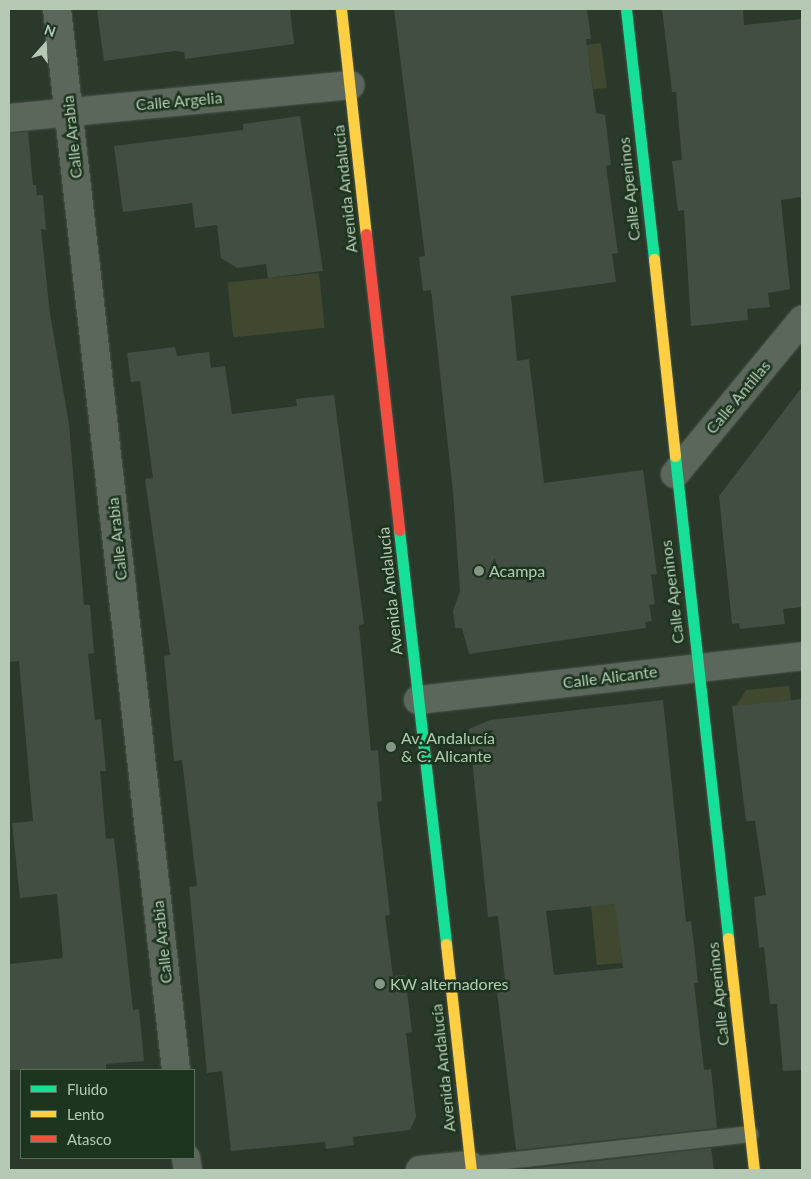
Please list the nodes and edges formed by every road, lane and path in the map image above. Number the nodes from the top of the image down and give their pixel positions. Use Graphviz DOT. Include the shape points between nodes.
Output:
graph roads {
  1 [pos="57,9"];
  2 [pos="341,9"];
  3 [pos="626,9"];
  4 [pos="350,85"];
  5 [pos="69,112"];
  6 [pos="9,118"];
  7 [pos="802,320"];
  8 [pos="675,474"];
  9 [pos="802,656"];
  10 [pos="698,667"];
  11 [pos="418,700"];
  12 [pos="176,1069"];
  13 [pos="750,1134"];
  14 [pos="471,1167"];
  15 [pos="420,1170"];
  16 [pos="754,1170"];
  1 -- 5 [label="street, Calle Arabia"];
  2 -- 4 [label="street, Avenida Andalucía"];
  3 -- 8 [label="street, Calle Apeninos"];
  4 -- 5 [label="street, Calle Argelia"];
  4 -- 11 [label="street, Avenida Andalucía"];
  5 -- 6 [label="street, Calle Argelia"];
  5 -- 12 [label="street, Calle Arabia"];
  7 -- 8 [label="street, Calle Antillas"];
  8 -- 10 [label="street, Calle Apeninos"];
  9 -- 10 [label="street, Calle Alicante"];
  10 -- 11 [label="street, Calle Alicante"];
  10 -- 13 [label="street, Calle Apeninos"];
  11 -- 14 [label="street, Avenida Andalucía"];
  13 -- 14 [label="lane"];
  13 -- 16 [label="street, Calle Apeninos"];
  14 -- 15 [label="street"];
}
